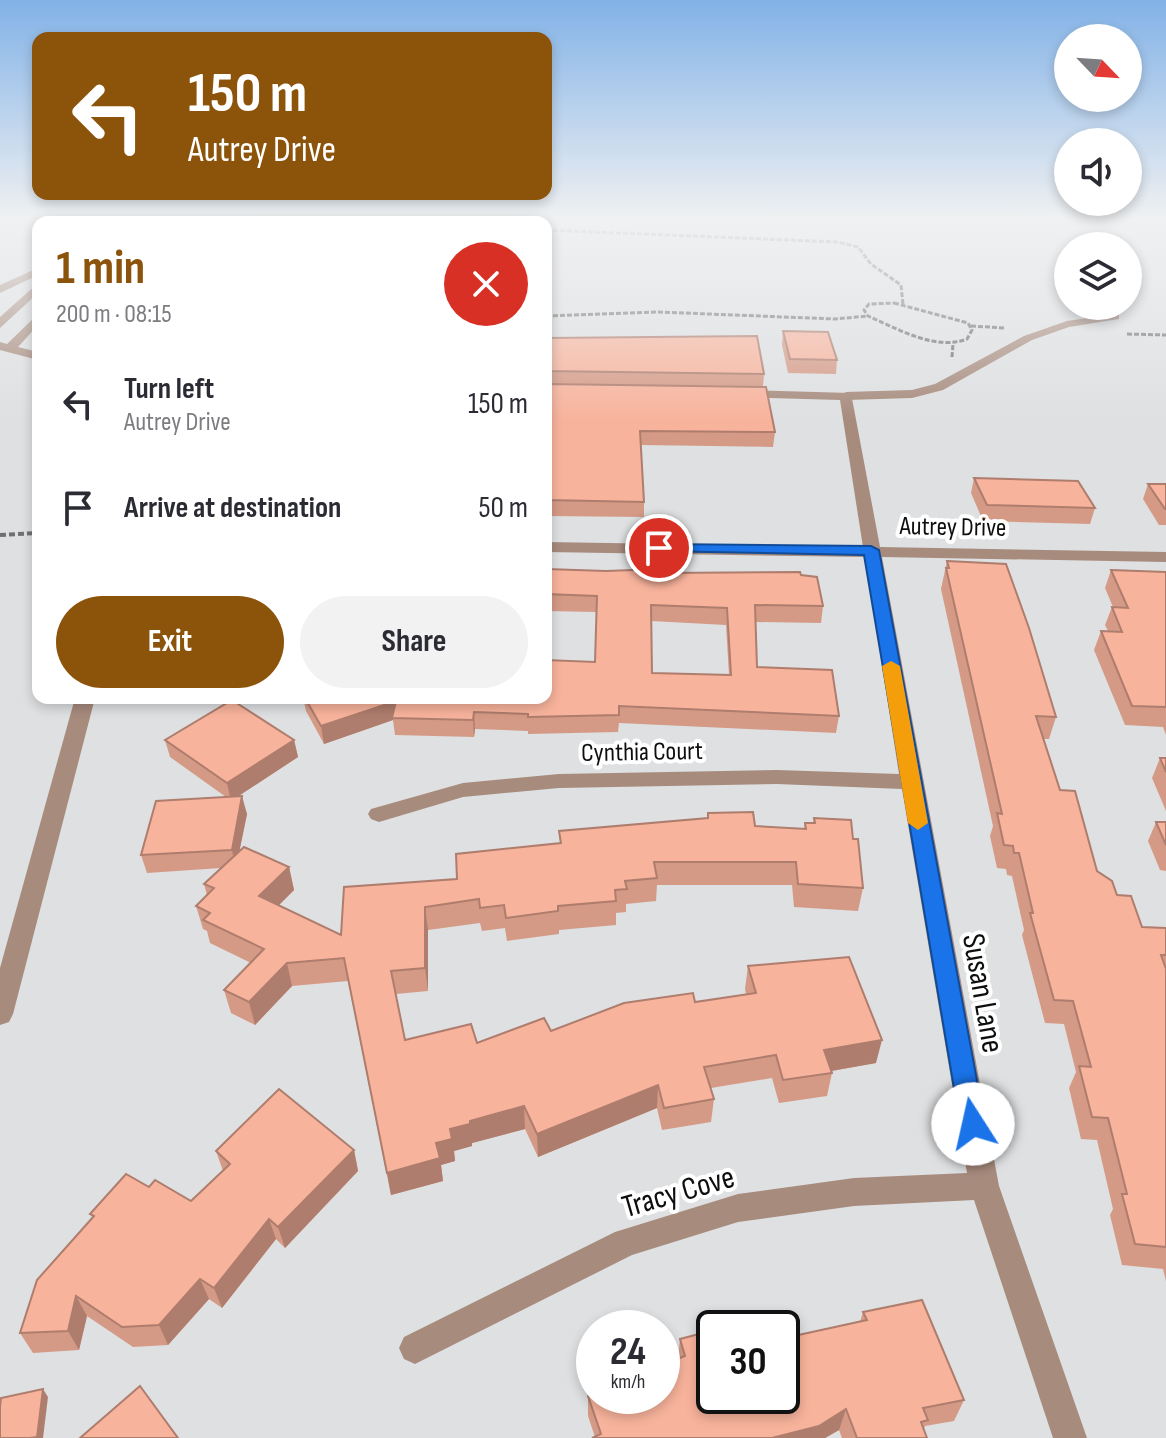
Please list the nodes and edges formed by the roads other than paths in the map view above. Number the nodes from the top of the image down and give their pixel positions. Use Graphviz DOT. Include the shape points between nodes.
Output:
graph roads {
  1 [pos="32,292"];
  2 [pos="1094,320"];
  3 [pos="32,323"];
  4 [pos="0,324"];
  5 [pos="5,347"];
  6 [pos="32,354"];
  7 [pos="720,394"];
  8 [pos="846,396"];
  9 [pos="552,547"];
  10 [pos="871,550"];
  11 [pos="1166,557"];
  12 [pos="83,704"];
  13 [pos="911,782"];
  14 [pos="379,814"];
  15 [pos="0,1014"];
  16 [pos="984,1186"];
  17 [pos="415,1348"];
  18 [pos="1070,1438"];
  1 -- 4 [label="street"];
  2 -- 8 [label="lane" via="1028,338 939,387 912,394"];
  3 -- 5 [label="street"];
  5 -- 6 [label="street"];
  7 -- 8 [label="street"];
  8 -- 10 [label="street, Susan Lane"];
  9 -- 10 [label="street, Autrey Drive"];
  10 -- 11 [label="street, Autrey Drive"];
  10 -- 13 [label="street, Susan Lane"];
  12 -- 15 [label="street"];
  13 -- 14 [label="street, Cynthia Court" via="777,777 559,781 463,790"];
  13 -- 16 [label="street, Susan Lane"];
  16 -- 17 [label="street, Tracy Cove" via="854,1192 738,1208 626,1242"];
  16 -- 18 [label="street, Susan Lane"];
}
